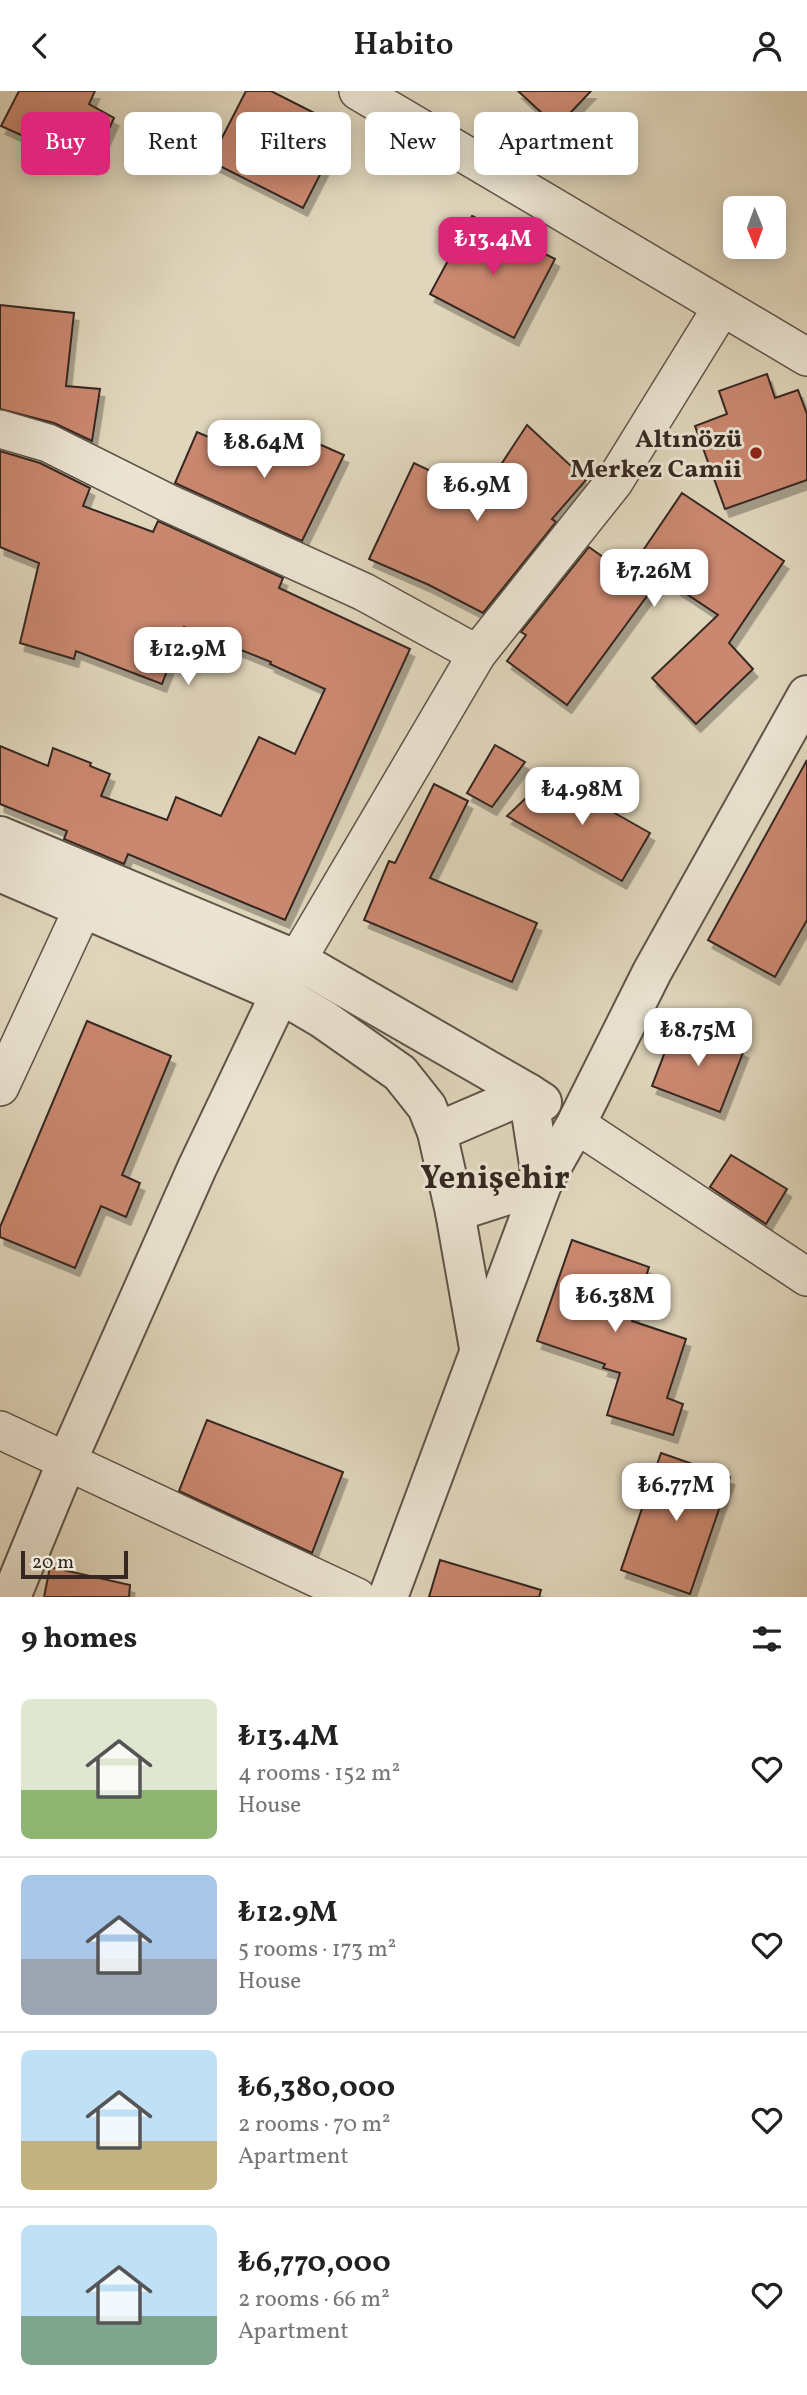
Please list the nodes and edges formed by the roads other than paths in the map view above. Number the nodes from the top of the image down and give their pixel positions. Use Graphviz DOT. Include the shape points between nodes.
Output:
graph roads {
  1 [pos="358,91"];
  2 [pos="722,307"];
  3 [pos="807,357"];
  4 [pos="0,429"];
  5 [pos="477,654"];
  6 [pos="807,695"];
  7 [pos="0,836"];
  8 [pos="0,872"];
  9 [pos="83,908"];
  10 [pos="288,976"];
  11 [pos="0,1087"];
  12 [pos="528,1093"];
  13 [pos="576,1124"];
  14 [pos="437,1132"];
  15 [pos="542,1184"];
  16 [pos="455,1212"];
  17 [pos="807,1277"];
  18 [pos="479,1350"];
  19 [pos="0,1430"];
  20 [pos="67,1461"];
  21 [pos="11,1597"];
  22 [pos="357,1597"];
  23 [pos="388,1597"];
  1 -- 2 [label="street"];
  2 -- 3 [label="street"];
  2 -- 5 [label="street" via="614,482"];
  4 -- 5 [label="street" via="48,443 364,592"];
  5 -- 10 [label="street"];
  6 -- 13 [label="street" via="652,972"];
  7 -- 10 [label="street"];
  8 -- 9 [label="street"];
  9 -- 10 [label="street"];
  9 -- 11 [label="street"];
  10 -- 12 [label="street"];
  10 -- 14 [label="street" via="323,1019 400,1073 427,1107"];
  10 -- 20 [label="street"];
  12 -- 13 [label="street"];
  12 -- 14 [label="street"];
  12 -- 15 [label="street"];
  13 -- 15 [label="street"];
  13 -- 17 [label="street"];
  14 -- 16 [label="street"];
  15 -- 16 [label="street"];
  15 -- 18 [label="street"];
  16 -- 18 [label="street"];
  18 -- 23 [label="street"];
  19 -- 20 [label="street"];
  20 -- 21 [label="street"];
  20 -- 22 [label="street"];
}
